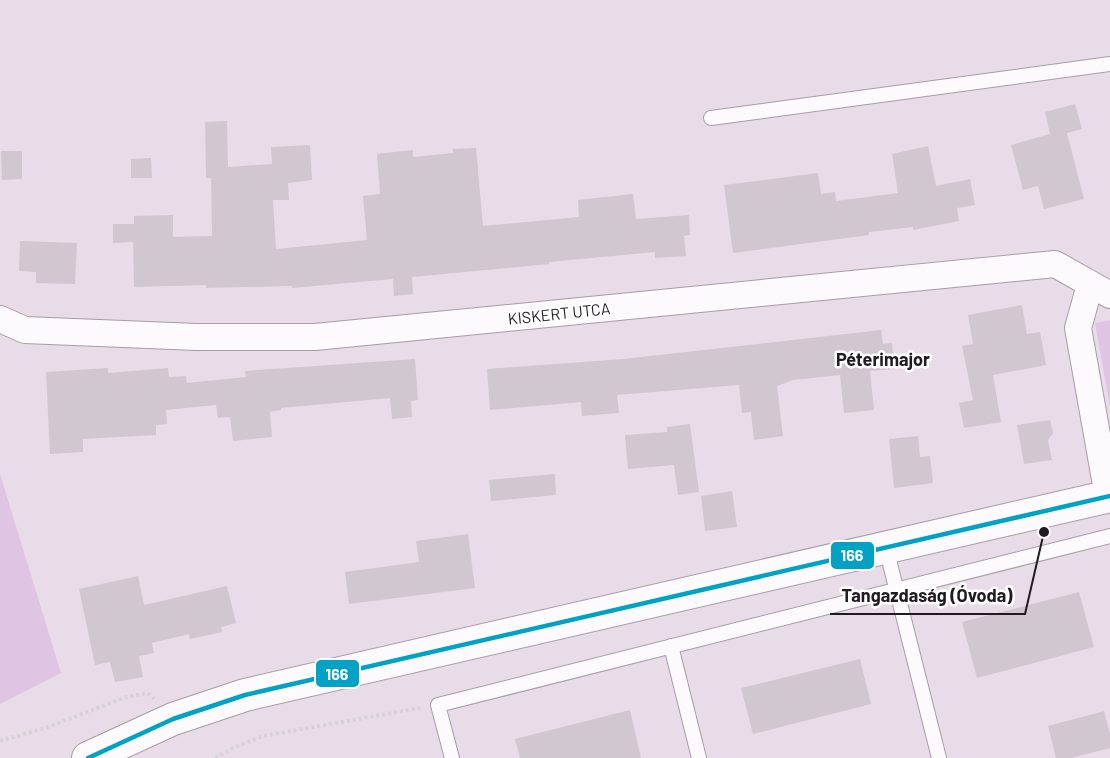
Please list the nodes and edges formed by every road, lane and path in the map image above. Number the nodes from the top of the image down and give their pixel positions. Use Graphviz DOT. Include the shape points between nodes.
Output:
graph roads {
  1 [pos="1110,64"];
  2 [pos="711,118"];
  3 [pos="1100,290"];
  4 [pos="0,319"];
  5 [pos="1109,500"];
  6 [pos="1110,536"];
  7 [pos="886,548"];
  8 [pos="897,591"];
  9 [pos="671,646"];
  10 [pos="438,705"];
  11 [pos="173,719"];
  12 [pos="0,741"];
  13 [pos="88,758"];
  14 [pos="215,758"];
  15 [pos="452,758"];
  16 [pos="699,758"];
  17 [pos="939,758"];
  1 -- 2 [label="lane"];
  3 -- 4 [label="street, KISKERT UTCA" via="1055,264 315,337 25,330"];
  3 -- 5 [label="street" via="1077,328"];
  5 -- 7 [label="street"];
  6 -- 8 [label="lane"];
  7 -- 8 [label="lane"];
  7 -- 11 [label="street" via="245,695"];
  8 -- 9 [label="lane"];
  8 -- 17 [label="lane"];
  9 -- 10 [label="lane"];
  9 -- 16 [label="lane"];
  10 -- 14 [label="path" via="263,736"];
  10 -- 15 [label="lane"];
  11 -- 12 [label="path" via="148,693"];
  11 -- 13 [label="street"];
}
